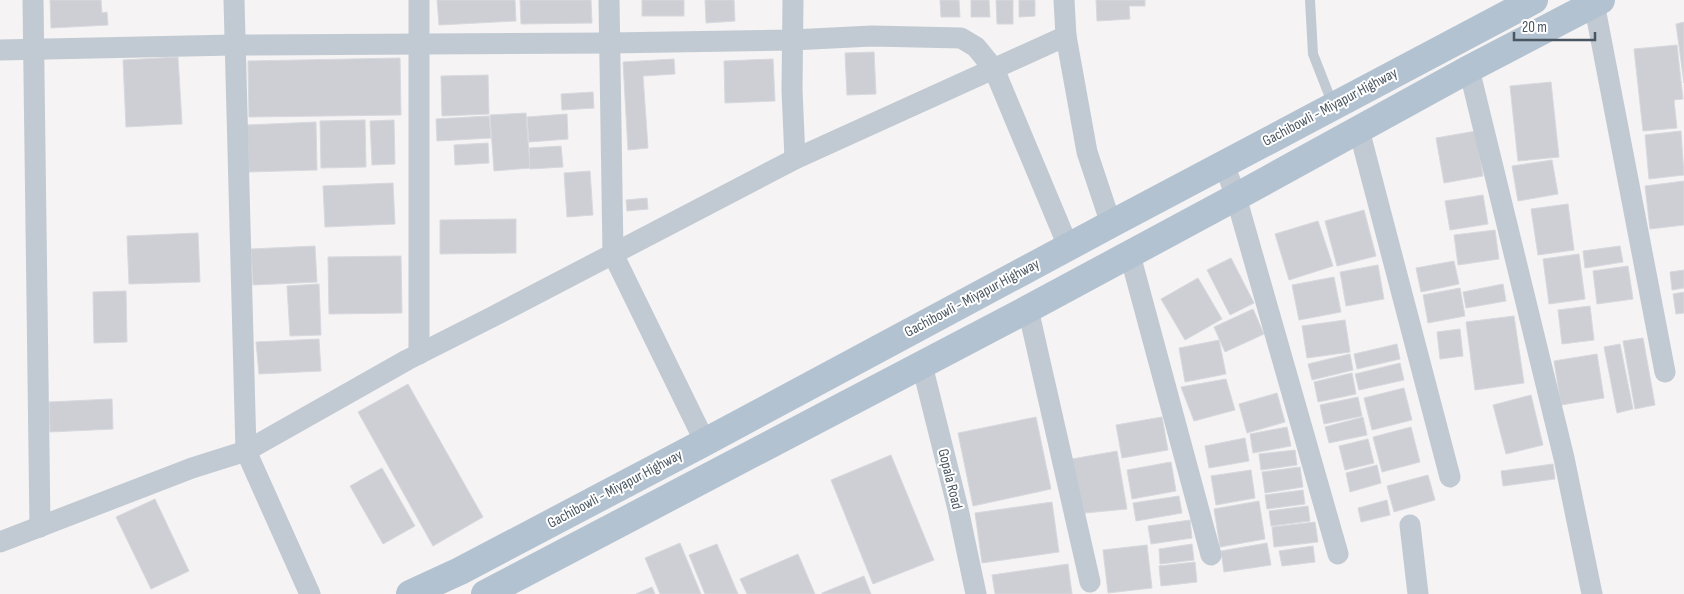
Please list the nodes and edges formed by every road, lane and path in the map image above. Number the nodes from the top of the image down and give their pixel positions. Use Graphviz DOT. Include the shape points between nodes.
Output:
graph roads {
  1 [pos="32,0"];
  2 [pos="234,0"];
  3 [pos="419,0"];
  4 [pos="608,0"];
  5 [pos="793,0"];
  6 [pos="1064,0"];
  7 [pos="1310,0"];
  8 [pos="1534,0"];
  9 [pos="1598,2"];
  10 [pos="1066,36"];
  11 [pos="792,40"];
  12 [pos="609,43"];
  13 [pos="234,44"];
  14 [pos="419,45"];
  15 [pos="32,49"];
  16 [pos="0,50"];
  17 [pos="994,69"];
  18 [pos="1468,69"];
  19 [pos="1333,106"];
  20 [pos="1359,130"];
  21 [pos="795,158"];
  22 [pos="1224,164"];
  23 [pos="1236,198"];
  24 [pos="1110,224"];
  25 [pos="1068,246"];
  26 [pos="613,254"];
  27 [pos="1130,255"];
  28 [pos="1028,309"];
  29 [pos="419,354"];
  30 [pos="922,365"];
  31 [pos="1665,372"];
  32 [pos="705,442"];
  33 [pos="246,451"];
  34 [pos="1450,477"];
  35 [pos="1410,526"];
  36 [pos="40,527"];
  37 [pos="0,542"];
  38 [pos="1338,554"];
  39 [pos="1211,555"];
  40 [pos="1090,582"];
  41 [pos="310,594"];
  42 [pos="410,594"];
  43 [pos="485,594"];
  44 [pos="976,594"];
  45 [pos="1418,594"];
  46 [pos="1592,594"];
  1 -- 15 [label="street"];
  2 -- 13 [label="street"];
  3 -- 14 [label="street"];
  4 -- 12 [label="street"];
  5 -- 11 [label="street"];
  6 -- 10 [label="street"];
  7 -- 19 [label="lane" via="1313,54"];
  8 -- 19 [label="main road, Gachibowli - Miyapur Highway"];
  9 -- 18 [label="main road"];
  9 -- 31 [label="street"];
  10 -- 17 [label="street"];
  10 -- 24 [label="street" via="1087,152"];
  11 -- 12 [label="street"];
  11 -- 17 [label="street" via="872,36 961,38 976,47"];
  11 -- 21 [label="street"];
  12 -- 14 [label="street"];
  12 -- 26 [label="street"];
  13 -- 14 [label="street"];
  13 -- 15 [label="street"];
  13 -- 33 [label="street"];
  14 -- 29 [label="street"];
  15 -- 16 [label="street"];
  15 -- 36 [label="street"];
  17 -- 21 [label="street"];
  17 -- 25 [label="street"];
  18 -- 20 [label="main road"];
  18 -- 46 [label="street" via="1564,458"];
  19 -- 22 [label="main road, Gachibowli - Miyapur Highway"];
  20 -- 23 [label="main road"];
  20 -- 34 [label="street"];
  21 -- 26 [label="street"];
  22 -- 23 [label="street"];
  22 -- 24 [label="main road, Gachibowli - Miyapur Highway"];
  23 -- 27 [label="main road"];
  23 -- 38 [label="street"];
  24 -- 25 [label="main road, Gachibowli - Miyapur Highway"];
  25 -- 32 [label="main road, Gachibowli - Miyapur Highway"];
  26 -- 29 [label="street"];
  26 -- 32 [label="street"];
  27 -- 28 [label="main road"];
  27 -- 39 [label="street"];
  28 -- 30 [label="main road"];
  28 -- 40 [label="street"];
  29 -- 33 [label="street"];
  30 -- 43 [label="main road"];
  30 -- 44 [label="street, Gopala Road"];
  32 -- 42 [label="main road, Gachibowli - Miyapur Highway"];
  33 -- 36 [label="street" via="192,468"];
  33 -- 41 [label="street"];
  35 -- 45 [label="street"];
  36 -- 37 [label="street"];
}
